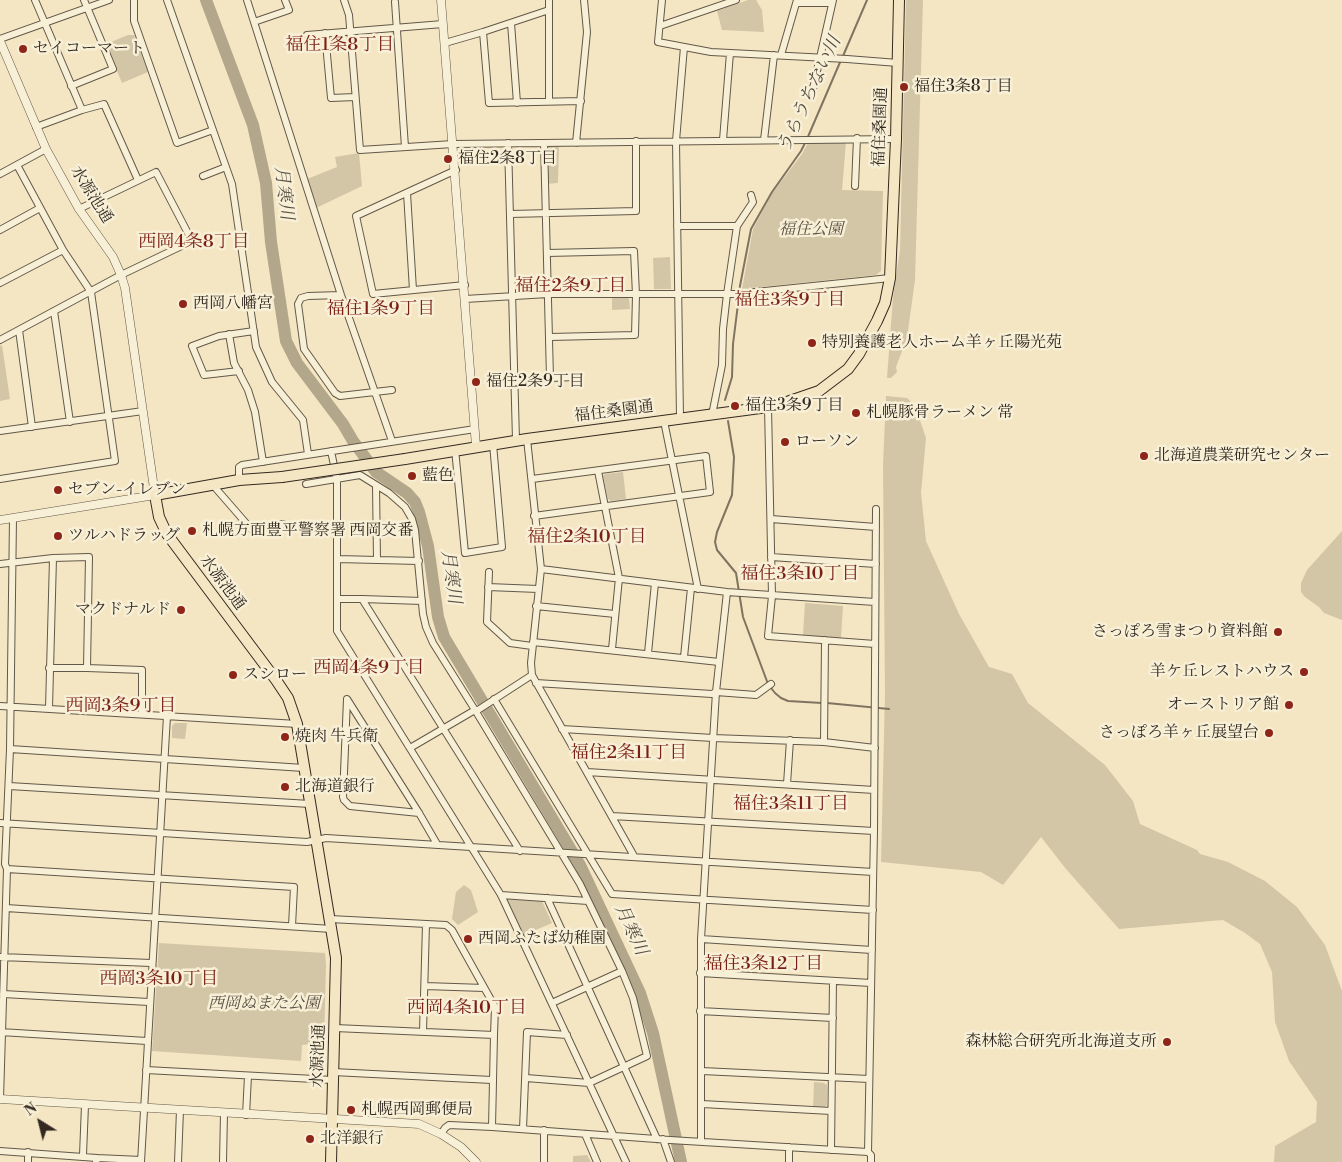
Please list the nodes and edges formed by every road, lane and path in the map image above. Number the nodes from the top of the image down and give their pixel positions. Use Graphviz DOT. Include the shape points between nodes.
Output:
graph roads {
  1 [pos="36,0"];
  2 [pos="84,0"];
  3 [pos="109,0"];
  4 [pos="134,0"];
  5 [pos="167,0"];
  6 [pos="247,0"];
  7 [pos="286,0"];
  8 [pos="344,0"];
  9 [pos="442,0"];
  10 [pos="549,0"];
  11 [pos="584,0"];
  12 [pos="662,0"];
  13 [pos="736,0"];
  14 [pos="899,0"];
  15 [pos="797,1"];
  16 [pos="394,2"];
  17 [pos="832,2"];
  18 [pos="87,8"];
  19 [pos="549,10"];
  20 [pos="254,22"];
  21 [pos="45,23"];
  22 [pos="511,23"];
  23 [pos="443,24"];
  24 [pos="660,26"];
  25 [pos="396,28"];
  26 [pos="351,31"];
  27 [pos="483,32"];
  28 [pos="325,33"];
  29 [pos="307,35"];
  30 [pos="0,40"];
  31 [pos="445,43"];
  32 [pos="684,47"];
  33 [pos="730,53"];
  34 [pos="778,55"];
  35 [pos="820,57"];
  36 [pos="898,63"];
  37 [pos="71,86"];
  38 [pos="812,93"];
  39 [pos="355,97"];
  40 [pos="549,101"];
  41 [pos="580,101"];
  42 [pos="517,103"];
  43 [pos="82,110"];
  44 [pos="36,127"];
  45 [pos="213,130"];
  46 [pos="857,138"];
  47 [pos="896,139"];
  48 [pos="723,140"];
  49 [pos="764,140"];
  50 [pos="636,141"];
  51 [pos="676,141"];
  52 [pos="576,142"];
  53 [pos="508,143"];
  54 [pos="544,143"];
  55 [pos="453,144"];
  56 [pos="405,147"];
  57 [pos="46,149"];
  58 [pos="17,165"];
  59 [pos="226,167"];
  60 [pos="456,170"];
  61 [pos="0,174"];
  62 [pos="203,176"];
  63 [pos="138,180"];
  64 [pos="855,186"];
  65 [pos="407,193"];
  66 [pos="751,195"];
  67 [pos="40,208"];
  68 [pos="79,209"];
  69 [pos="546,213"];
  70 [pos="510,214"];
  71 [pos="677,226"];
  72 [pos="738,226"];
  73 [pos="0,230"];
  74 [pos="62,250"];
  75 [pos="548,253"];
  76 [pos="121,275"];
  77 [pos="890,278"];
  78 [pos="0,283"];
  79 [pos="465,285"];
  80 [pos="413,290"];
  81 [pos="91,292"];
  82 [pos="548,294"];
  83 [pos="727,294"];
  84 [pos="341,295"];
  85 [pos="512,295"];
  86 [pos="636,295"];
  87 [pos="678,295"];
  88 [pos="465,299"];
  89 [pos="54,311"];
  90 [pos="19,330"];
  91 [pos="254,331"];
  92 [pos="229,334"];
  93 [pos="550,337"];
  94 [pos="0,340"];
  95 [pos="239,371"];
  96 [pos="574,377"];
  97 [pos="550,378"];
  98 [pos="515,380"];
  99 [pos="392,390"];
  100 [pos="375,392"];
  101 [pos="768,406"];
  102 [pos="143,412"];
  103 [pos="712,415"];
  104 [pos="109,416"];
  105 [pos="680,418"];
  106 [pos="664,421"];
  107 [pos="70,422"];
  108 [pos="32,427"];
  109 [pos="475,429"];
  110 [pos="0,431"];
  111 [pos="527,438"];
  112 [pos="516,440"];
  113 [pos="392,441"];
  114 [pos="493,444"];
  115 [pos="476,446"];
  116 [pos="455,449"];
  117 [pos="330,451"];
  118 [pos="308,454"];
  119 [pos="672,461"];
  120 [pos="263,462"];
  121 [pos="598,471"];
  122 [pos="0,479"];
  123 [pos="239,480"];
  124 [pos="336,480"];
  125 [pos="532,480"];
  126 [pos="212,484"];
  127 [pos="306,484"];
  128 [pos="376,485"];
  129 [pos="155,495"];
  130 [pos="678,496"];
  131 [pos="605,506"];
  132 [pos="876,509"];
  133 [pos="534,516"];
  134 [pos="13,518"];
  135 [pos="771,519"];
  136 [pos="0,520"];
  137 [pos="283,524"];
  138 [pos="876,527"];
  139 [pos="771,557"];
  140 [pos="53,558"];
  141 [pos="337,559"];
  142 [pos="377,560"];
  143 [pos="418,562"];
  144 [pos="13,563"];
  145 [pos="0,564"];
  146 [pos="876,564"];
  147 [pos="541,569"];
  148 [pos="489,572"];
  149 [pos="619,578"];
  150 [pos="655,583"];
  151 [pos="488,587"];
  152 [pos="694,588"];
  153 [pos="538,589"];
  154 [pos="731,592"];
  155 [pos="772,596"];
  156 [pos="337,599"];
  157 [pos="362,599"];
  158 [pos="422,601"];
  159 [pos="875,602"];
  160 [pos="536,606"];
  161 [pos="615,614"];
  162 [pos="825,640"];
  163 [pos="533,644"];
  164 [pos="875,644"];
  165 [pos="612,650"];
  166 [pos="648,653"];
  167 [pos="684,657"];
  168 [pos="718,662"];
  169 [pos="49,668"];
  170 [pos="86,668"];
  171 [pos="532,675"];
  172 [pos="536,683"];
  173 [pos="768,686"];
  174 [pos="716,692"];
  175 [pos="493,700"];
  176 [pos="0,706"];
  177 [pos="10,706"];
  178 [pos="49,708"];
  179 [pos="477,710"];
  180 [pos="142,714"];
  181 [pos="166,716"];
  182 [pos="297,724"];
  183 [pos="443,728"];
  184 [pos="562,728"];
  185 [pos="713,738"];
  186 [pos="790,740"];
  187 [pos="824,742"];
  188 [pos="410,748"];
  189 [pos="875,748"];
  190 [pos="10,749"];
  191 [pos="164,759"];
  192 [pos="304,768"];
  193 [pos="586,772"];
  194 [pos="710,780"];
  195 [pos="787,784"];
  196 [pos="9,786"];
  197 [pos="874,790"];
  198 [pos="162,795"];
  199 [pos="310,804"];
  200 [pos="419,813"];
  201 [pos="612,816"];
  202 [pos="708,822"];
  203 [pos="0,823"];
  204 [pos="8,824"];
  205 [pos="874,831"];
  206 [pos="160,833"];
  207 [pos="317,839"];
  208 [pos="437,844"];
  209 [pos="471,846"];
  210 [pos="520,851"];
  211 [pos="562,852"];
  212 [pos="585,853"];
  213 [pos="634,856"];
  214 [pos="706,861"];
  215 [pos="4,866"];
  216 [pos="873,872"];
  217 [pos="157,878"];
  218 [pos="501,895"];
  219 [pos="547,898"];
  220 [pos="703,900"];
  221 [pos="588,901"];
  222 [pos="6,908"];
  223 [pos="873,910"];
  224 [pos="154,918"];
  225 [pos="3,923"];
  226 [pos="331,924"];
  227 [pos="426,924"];
  228 [pos="292,926"];
  229 [pos="701,939"];
  230 [pos="872,950"];
  231 [pos="2,957"];
  232 [pos="151,963"];
  233 [pos="622,971"];
  234 [pos="700,973"];
  235 [pos="833,981"];
  236 [pos="871,983"];
  237 [pos="425,986"];
  238 [pos="587,987"];
  239 [pos="484,988"];
  240 [pos="3,994"];
  241 [pos="149,1002"];
  242 [pos="552,1004"];
  243 [pos="700,1011"];
  244 [pos="833,1018"];
  245 [pos="335,1028"];
  246 [pos="1,1032"];
  247 [pos="423,1032"];
  248 [pos="567,1034"];
  249 [pos="494,1035"];
  250 [pos="146,1041"];
  251 [pos="624,1068"];
  252 [pos="146,1070"];
  253 [pos="702,1071"];
  254 [pos="248,1076"];
  255 [pos="333,1076"];
  256 [pos="526,1078"];
  257 [pos="832,1078"];
  258 [pos="869,1079"];
  259 [pos="492,1080"];
  260 [pos="589,1083"];
  261 [pos="0,1100"];
  262 [pos="702,1104"];
  263 [pos="85,1105"];
  264 [pos="144,1109"];
  265 [pos="180,1110"];
  266 [pos="831,1111"];
  267 [pos="224,1113"];
  268 [pos="246,1115"];
  269 [pos="332,1120"];
  270 [pos="492,1127"];
  271 [pos="523,1129"];
  272 [pos="544,1130"];
  273 [pos="441,1134"];
  274 [pos="585,1134"];
  275 [pos="614,1136"];
  276 [pos="663,1140"];
  277 [pos="701,1141"];
  278 [pos="789,1147"];
  279 [pos="831,1150"];
  280 [pos="0,1151"];
  281 [pos="28,1152"];
  282 [pos="868,1152"];
  283 [pos="83,1155"];
  284 [pos="96,1160"];
  285 [pos="141,1161"];
  286 [pos="28,1162"];
  287 [pos="178,1162"];
  288 [pos="223,1162"];
  289 [pos="332,1162"];
  290 [pos="476,1162"];
  291 [pos="544,1162"];
  292 [pos="597,1162"];
  293 [pos="626,1162"];
  294 [pos="671,1162"];
  295 [pos="789,1162"];
  296 [pos="871,1162"];
  1 -- 21 [label="street"];
  2 -- 18 [label="street"];
  3 -- 18 [label="street"];
  4 -- 45 [label="street" via="134,21 177,143"];
  5 -- 45 [label="street"];
  6 -- 20 [label="street"];
  7 -- 20 [label="street" via="289,10"];
  8 -- 26 [label="street" via="350,15"];
  9 -- 23 [label="street"];
  10 -- 19 [label="street"];
  11 -- 41 [label="street" via="587,32"];
  12 -- 24 [label="street"];
  13 -- 24 [label="street"];
  14 -- 36 [label="main road, 福住桑園通"];
  15 -- 17 [label="street"];
  15 -- 34 [label="street"];
  16 -- 25 [label="street"];
  17 -- 35 [label="street"];
  18 -- 21 [label="street"];
  18 -- 37 [label="street" via="113,69"];
  19 -- 22 [label="street"];
  19 -- 40 [label="street"];
  20 -- 84 [label="street"];
  21 -- 30 [label="street"];
  21 -- 37 [label="street"];
  22 -- 27 [label="street"];
  22 -- 42 [label="street"];
  23 -- 25 [label="street"];
  23 -- 31 [label="street"];
  24 -- 32 [label="street" via="658,42"];
  25 -- 26 [label="street"];
  25 -- 56 [label="street"];
  26 -- 28 [label="street"];
  26 -- 39 [label="street"];
  27 -- 31 [label="street"];
  27 -- 42 [label="street" via="489,103"];
  28 -- 29 [label="street"];
  28 -- 39 [label="street" via="331,98"];
  30 -- 44 [label="street, 水源池通"];
  31 -- 55 [label="street"];
  32 -- 33 [label="street"];
  32 -- 51 [label="street"];
  33 -- 34 [label="street"];
  33 -- 48 [label="street"];
  34 -- 35 [label="street"];
  34 -- 49 [label="street"];
  35 -- 36 [label="street"];
  35 -- 38 [label="street"];
  36 -- 47 [label="main road, 福住桑園通"];
  37 -- 43 [label="street"];
  39 -- 56 [label="street" via="360,150"];
  40 -- 41 [label="street"];
  40 -- 42 [label="street"];
  41 -- 52 [label="street"];
  43 -- 44 [label="street"];
  43 -- 63 [label="street" via="104,104"];
  44 -- 57 [label="street, 水源池通"];
  45 -- 59 [label="street"];
  46 -- 47 [label="street"];
  46 -- 49 [label="street"];
  46 -- 64 [label="street"];
  47 -- 77 [label="main road, 福住桑園通"];
  48 -- 49 [label="street"];
  48 -- 51 [label="street"];
  50 -- 51 [label="street"];
  50 -- 52 [label="street"];
  50 -- 69 [label="street" via="636,211"];
  51 -- 71 [label="street"];
  52 -- 54 [label="street"];
  53 -- 54 [label="street"];
  53 -- 55 [label="street"];
  53 -- 70 [label="street"];
  54 -- 69 [label="street"];
  55 -- 56 [label="street"];
  55 -- 60 [label="street"];
  57 -- 58 [label="street"];
  57 -- 68 [label="street, 水源池通"];
  58 -- 61 [label="street"];
  58 -- 67 [label="street"];
  59 -- 62 [label="street"];
  59 -- 91 [label="street" via="232,184"];
  60 -- 65 [label="street"];
  60 -- 79 [label="street"];
  63 -- 68 [label="street"];
  63 -- 76 [label="street" via="156,172 192,241"];
  65 -- 80 [label="street"];
  65 -- 80 [label="street" via="356,216 373,294"];
  66 -- 72 [label="street" via="753,202"];
  67 -- 73 [label="street"];
  67 -- 74 [label="street"];
  68 -- 76 [label="street, 水源池通" via="113,257"];
  69 -- 70 [label="street"];
  69 -- 75 [label="street"];
  70 -- 85 [label="street"];
  71 -- 72 [label="street"];
  71 -- 87 [label="street"];
  72 -- 83 [label="street"];
  74 -- 78 [label="street"];
  74 -- 81 [label="street"];
  75 -- 82 [label="street"];
  75 -- 86 [label="street" via="634,251"];
  76 -- 81 [label="street"];
  76 -- 102 [label="street, 水源池通"];
  77 -- 83 [label="street"];
  77 -- 101 [label="main road, 福住桑園通" via="877,321 848,369 819,391"];
  79 -- 80 [label="street"];
  79 -- 88 [label="street"];
  81 -- 89 [label="street"];
  81 -- 104 [label="street"];
  82 -- 85 [label="street"];
  82 -- 86 [label="street"];
  82 -- 93 [label="street"];
  83 -- 87 [label="street"];
  83 -- 103 [label="street" via="722,365"];
  84 -- 100 [label="street"];
  84 -- 100 [label="street" via="301,298 298,304 304,349 337,395"];
  85 -- 88 [label="street"];
  85 -- 98 [label="street"];
  86 -- 87 [label="street"];
  86 -- 93 [label="street" via="636,335"];
  87 -- 105 [label="street"];
  88 -- 109 [label="street"];
  89 -- 90 [label="street"];
  89 -- 107 [label="street"];
  90 -- 94 [label="street"];
  90 -- 108 [label="street"];
  91 -- 92 [label="street"];
  91 -- 118 [label="street" via="256,347 272,382 302,420"];
  92 -- 95 [label="street" via="234,363"];
  92 -- 95 [label="street" via="192,346 204,375"];
  93 -- 97 [label="street"];
  95 -- 120 [label="street" via="255,412"];
  96 -- 97 [label="street"];
  97 -- 98 [label="street"];
  98 -- 112 [label="street"];
  99 -- 100 [label="street"];
  100 -- 113 [label="street"];
  101 -- 103 [label="main road, 福住桑園通"];
  101 -- 135 [label="street"];
  102 -- 104 [label="street"];
  102 -- 129 [label="street, 水源池通"];
  103 -- 105 [label="main road, 福住桑園通"];
  104 -- 107 [label="street"];
  104 -- 122 [label="street" via="115,461"];
  105 -- 106 [label="main road, 福住桑園通"];
  106 -- 111 [label="main road, 福住桑園通"];
  106 -- 119 [label="street"];
  107 -- 108 [label="street"];
  108 -- 110 [label="street"];
  109 -- 113 [label="street"];
  109 -- 115 [label="street"];
  111 -- 112 [label="main road, 福住桑園通"];
  111 -- 125 [label="street"];
  112 -- 114 [label="main road, 福住桑園通"];
  113 -- 117 [label="street"];
  114 -- 115 [label="main road, 福住桑園通"];
  114 -- 116 [label="street" via="502,548 465,553"];
  115 -- 116 [label="main road, 福住桑園通"];
  116 -- 123 [label="main road, 福住桑園通, bridge" via="282,477"];
  117 -- 118 [label="street"];
  117 -- 124 [label="street"];
  118 -- 120 [label="street"];
  119 -- 121 [label="street"];
  119 -- 130 [label="street"];
  119 -- 130 [label="street" via="706,456 710,492"];
  120 -- 123 [label="street" via="240,466"];
  121 -- 125 [label="street"];
  121 -- 131 [label="street"];
  123 -- 126 [label="main road, 福住桑園通"];
  124 -- 127 [label="street"];
  124 -- 128 [label="street" via="360,475"];
  124 -- 141 [label="street"];
  125 -- 133 [label="street"];
  126 -- 129 [label="main road, 福住桑園通"];
  126 -- 137 [label="street" via="252,530"];
  128 -- 142 [label="street"];
  128 -- 143 [label="street" via="405,507 412,519"];
  129 -- 134 [label="street, 福住桑園通"];
  129 -- 182 [label="main road, 水源池通" via="159,517 167,534 276,680 288,698"];
  130 -- 131 [label="street"];
  130 -- 152 [label="street"];
  131 -- 133 [label="street"];
  131 -- 149 [label="street"];
  132 -- 138 [label="street"];
  133 -- 147 [label="street"];
  134 -- 136 [label="street, 福住桑園通"];
  134 -- 144 [label="street"];
  135 -- 138 [label="street"];
  135 -- 139 [label="street"];
  138 -- 146 [label="street"];
  139 -- 146 [label="street"];
  139 -- 155 [label="street"];
  140 -- 144 [label="street"];
  140 -- 169 [label="street"];
  140 -- 170 [label="street" via="89,557"];
  141 -- 142 [label="street"];
  141 -- 156 [label="street"];
  142 -- 143 [label="street"];
  143 -- 158 [label="street"];
  144 -- 145 [label="street"];
  144 -- 177 [label="street"];
  146 -- 159 [label="street"];
  147 -- 149 [label="street"];
  147 -- 153 [label="street"];
  148 -- 151 [label="street"];
  149 -- 150 [label="street"];
  149 -- 161 [label="street"];
  150 -- 152 [label="street"];
  150 -- 166 [label="street"];
  151 -- 153 [label="street"];
  151 -- 163 [label="street" via="487,622 510,643"];
  152 -- 154 [label="street"];
  152 -- 167 [label="street"];
  153 -- 160 [label="street"];
  154 -- 155 [label="street"];
  154 -- 168 [label="street"];
  155 -- 159 [label="street"];
  155 -- 162 [label="street" via="768,636"];
  156 -- 157 [label="street"];
  156 -- 188 [label="street" via="337,631"];
  157 -- 158 [label="street"];
  157 -- 183 [label="street"];
  158 -- 179 [label="street" via="426,627 433,643"];
  159 -- 164 [label="street"];
  160 -- 161 [label="street"];
  160 -- 163 [label="street"];
  161 -- 165 [label="street"];
  162 -- 164 [label="street"];
  162 -- 187 [label="street"];
  163 -- 165 [label="street"];
  163 -- 171 [label="street"];
  164 -- 189 [label="street"];
  165 -- 166 [label="street"];
  166 -- 167 [label="street"];
  167 -- 168 [label="street"];
  168 -- 174 [label="street"];
  169 -- 170 [label="street"];
  169 -- 178 [label="street"];
  170 -- 180 [label="street" via="142,670"];
  171 -- 172 [label="street"];
  171 -- 175 [label="street"];
  172 -- 174 [label="street"];
  172 -- 184 [label="street"];
  173 -- 174 [label="street" via="756,695"];
  174 -- 185 [label="street"];
  175 -- 179 [label="street"];
  175 -- 212 [label="street"];
  176 -- 177 [label="street"];
  177 -- 178 [label="street"];
  177 -- 190 [label="street"];
  178 -- 180 [label="street"];
  179 -- 183 [label="street"];
  179 -- 211 [label="street"];
  180 -- 181 [label="street"];
  181 -- 182 [label="street"];
  181 -- 191 [label="street"];
  182 -- 192 [label="main road, 水源池通"];
  183 -- 188 [label="street"];
  183 -- 210 [label="street"];
  184 -- 185 [label="street"];
  184 -- 193 [label="street"];
  185 -- 186 [label="street"];
  185 -- 194 [label="street"];
  186 -- 187 [label="street"];
  186 -- 195 [label="street"];
  187 -- 189 [label="street"];
  188 -- 209 [label="street"];
  189 -- 197 [label="street"];
  190 -- 191 [label="street"];
  190 -- 196 [label="street"];
  191 -- 192 [label="street"];
  191 -- 198 [label="street"];
  192 -- 199 [label="main road, 水源池通"];
  193 -- 194 [label="street"];
  193 -- 201 [label="street"];
  194 -- 195 [label="street"];
  194 -- 202 [label="street"];
  195 -- 197 [label="street"];
  196 -- 198 [label="street"];
  196 -- 204 [label="street"];
  197 -- 205 [label="street"];
  198 -- 199 [label="street"];
  198 -- 206 [label="street"];
  199 -- 207 [label="main road, 水源池通"];
  200 -- 200 [label="street" via="373,740 347,699 343,797 346,804"];
  200 -- 208 [label="street"];
  201 -- 202 [label="street"];
  201 -- 213 [label="street"];
  202 -- 205 [label="street"];
  202 -- 214 [label="street"];
  203 -- 204 [label="street"];
  204 -- 206 [label="street"];
  204 -- 215 [label="street"];
  205 -- 216 [label="street"];
  206 -- 207 [label="street" via="307,842"];
  206 -- 217 [label="street"];
  207 -- 208 [label="street"];
  207 -- 226 [label="main road, 水源池通"];
  208 -- 209 [label="street"];
  209 -- 210 [label="street"];
  209 -- 218 [label="street"];
  210 -- 211 [label="street"];
  211 -- 212 [label="street"];
  211 -- 221 [label="street"];
  212 -- 213 [label="street"];
  212 -- 220 [label="street" via="612,894"];
  213 -- 214 [label="street"];
  214 -- 216 [label="street"];
  214 -- 220 [label="street"];
  215 -- 217 [label="street"];
  215 -- 222 [label="street"];
  216 -- 223 [label="street"];
  217 -- 224 [label="street"];
  217 -- 228 [label="street" via="294,887"];
  218 -- 219 [label="street"];
  218 -- 242 [label="street"];
  219 -- 221 [label="street"];
  219 -- 238 [label="street"];
  220 -- 223 [label="street"];
  220 -- 229 [label="street"];
  221 -- 233 [label="street"];
  222 -- 224 [label="street"];
  222 -- 225 [label="street"];
  223 -- 230 [label="street"];
  224 -- 228 [label="street"];
  224 -- 232 [label="street"];
  225 -- 231 [label="street"];
  226 -- 227 [label="street"];
  226 -- 228 [label="street"];
  226 -- 245 [label="main road, 水源池通" via="336,958"];
  227 -- 237 [label="street"];
  227 -- 239 [label="street" via="446,925 452,930"];
  229 -- 230 [label="street"];
  229 -- 234 [label="street"];
  230 -- 236 [label="street"];
  231 -- 232 [label="street"];
  231 -- 240 [label="street"];
  232 -- 241 [label="street"];
  233 -- 238 [label="street"];
  233 -- 251 [label="street" via="633,998 647,1056"];
  234 -- 235 [label="street"];
  234 -- 243 [label="street"];
  235 -- 236 [label="street"];
  235 -- 244 [label="street"];
  236 -- 258 [label="street"];
  237 -- 239 [label="street"];
  237 -- 247 [label="street"];
  238 -- 242 [label="street"];
  238 -- 251 [label="street"];
  239 -- 249 [label="street" via="495,1006"];
  240 -- 241 [label="street"];
  240 -- 246 [label="street"];
  241 -- 250 [label="street"];
  242 -- 248 [label="street"];
  243 -- 244 [label="street"];
  243 -- 253 [label="street"];
  244 -- 257 [label="street"];
  245 -- 247 [label="street"];
  245 -- 255 [label="main road, 水源池通"];
  246 -- 250 [label="street"];
  246 -- 261 [label="street"];
  247 -- 249 [label="street"];
  248 -- 256 [label="street" via="527,1032"];
  248 -- 260 [label="street"];
  249 -- 259 [label="street"];
  250 -- 252 [label="street"];
  251 -- 260 [label="street"];
  251 -- 276 [label="street"];
  252 -- 254 [label="street"];
  252 -- 264 [label="street"];
  253 -- 257 [label="street"];
  253 -- 262 [label="street"];
  254 -- 255 [label="street"];
  254 -- 268 [label="street"];
  255 -- 259 [label="street"];
  255 -- 269 [label="main road, 水源池通"];
  256 -- 260 [label="street"];
  256 -- 271 [label="street"];
  257 -- 258 [label="street"];
  257 -- 266 [label="street"];
  258 -- 282 [label="street"];
  259 -- 270 [label="street"];
  260 -- 275 [label="street"];
  261 -- 263 [label="street"];
  262 -- 266 [label="street"];
  262 -- 277 [label="street"];
  263 -- 264 [label="street"];
  263 -- 283 [label="street"];
  264 -- 265 [label="street"];
  264 -- 285 [label="street"];
  265 -- 267 [label="street"];
  265 -- 287 [label="street"];
  266 -- 279 [label="street"];
  267 -- 268 [label="street"];
  267 -- 288 [label="street"];
  268 -- 269 [label="street"];
  269 -- 273 [label="street" via="419,1124"];
  269 -- 289 [label="main road, 水源池通"];
  270 -- 271 [label="street"];
  270 -- 273 [label="street" via="449,1125"];
  271 -- 272 [label="street"];
  272 -- 274 [label="street"];
  272 -- 291 [label="street"];
  273 -- 290 [label="street"];
  274 -- 275 [label="street"];
  274 -- 292 [label="street"];
  275 -- 276 [label="street"];
  275 -- 293 [label="street"];
  276 -- 277 [label="street"];
  276 -- 294 [label="street"];
  277 -- 278 [label="street"];
  278 -- 279 [label="street"];
  278 -- 295 [label="street"];
  279 -- 282 [label="street"];
  280 -- 281 [label="street"];
  281 -- 283 [label="street"];
  281 -- 286 [label="street"];
  282 -- 296 [label="street"];
  283 -- 284 [label="street"];
  284 -- 285 [label="street"];
}
